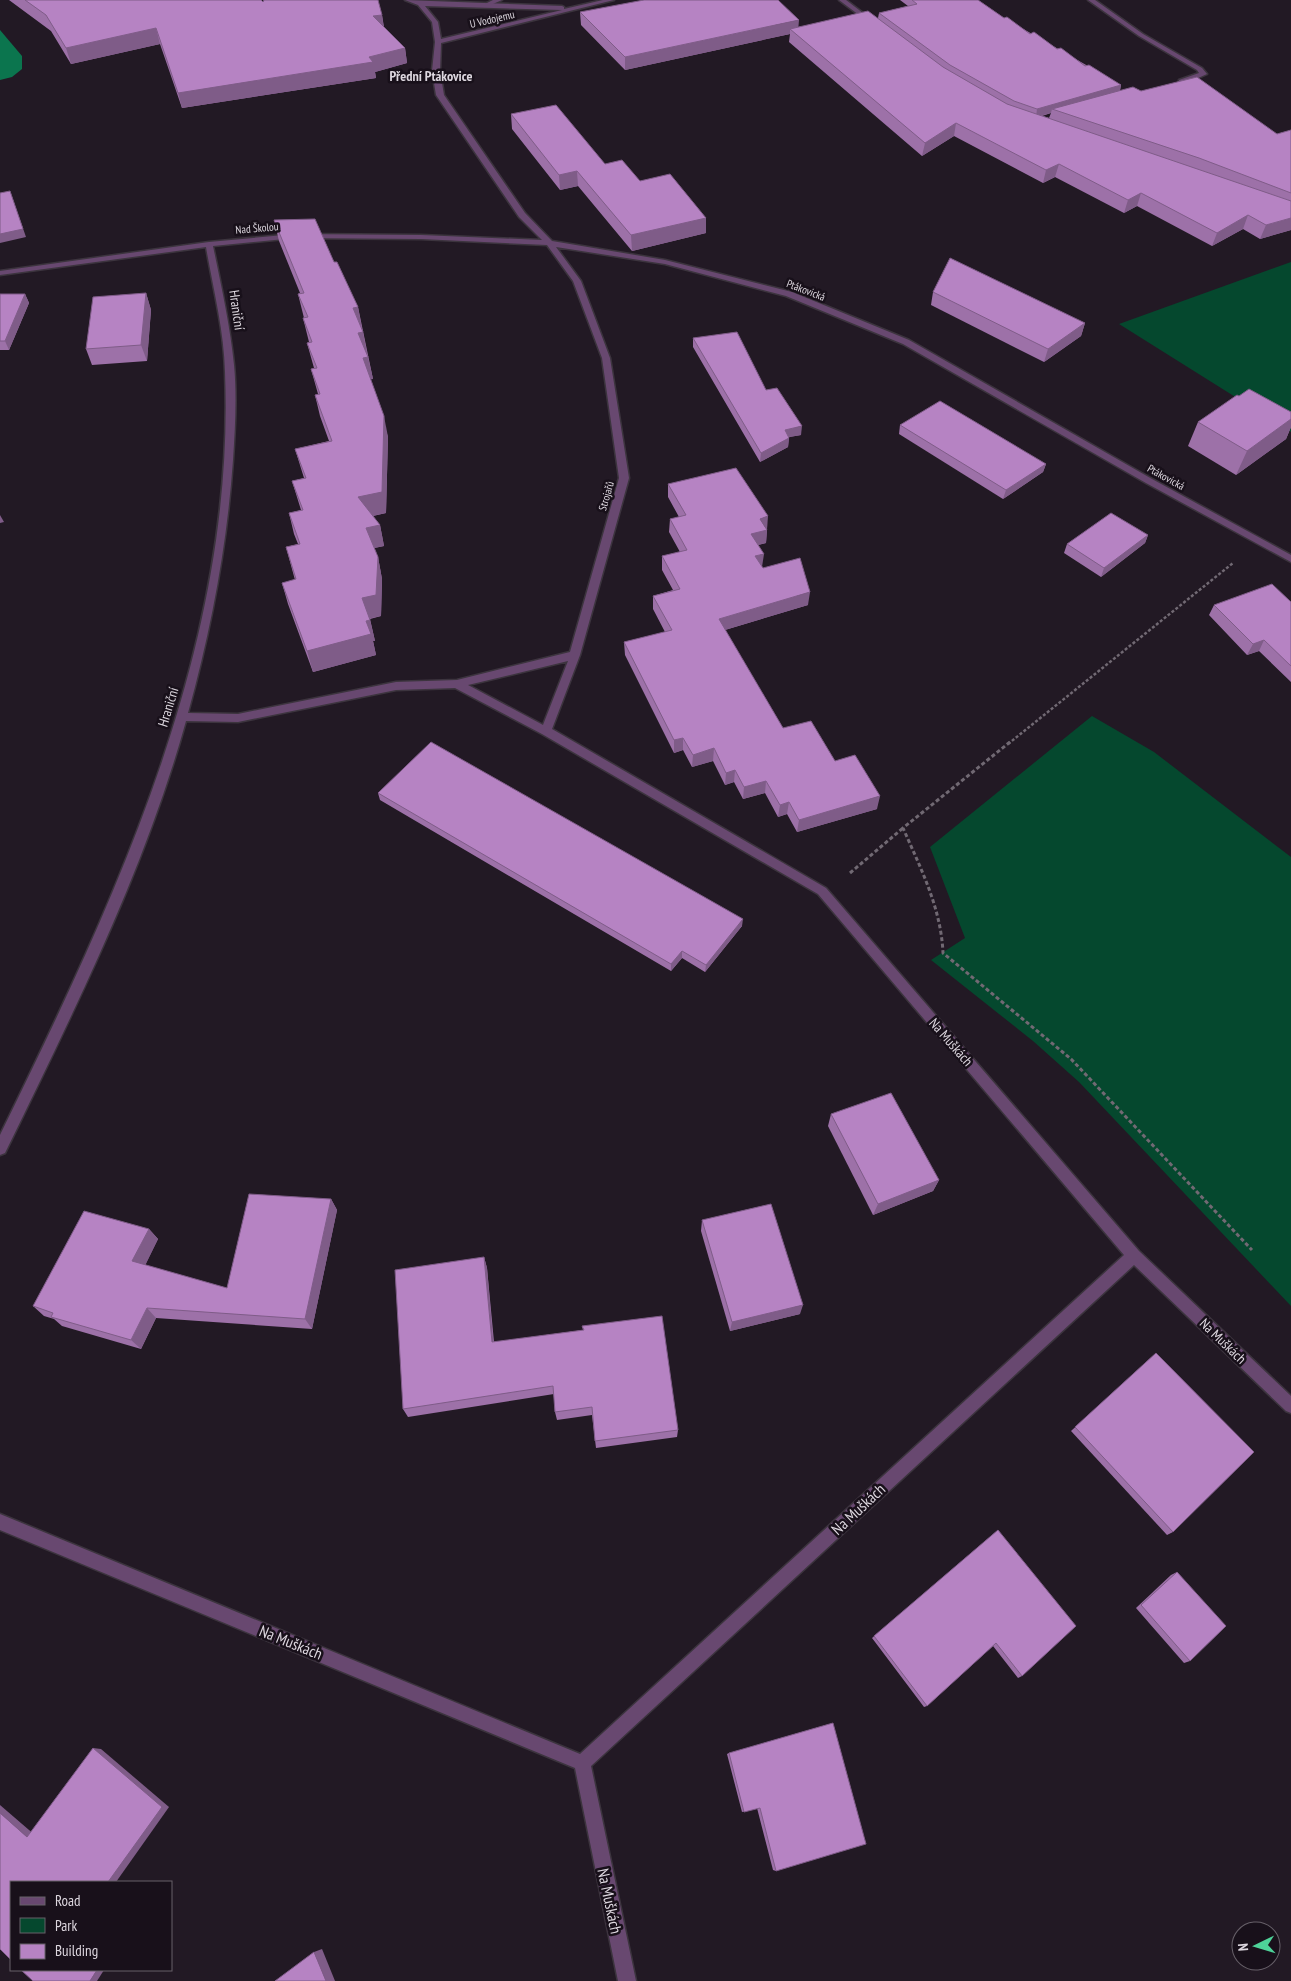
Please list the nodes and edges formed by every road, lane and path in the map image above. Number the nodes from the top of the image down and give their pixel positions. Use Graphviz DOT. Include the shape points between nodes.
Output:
graph roads {
  1 [pos="408,0"];
  2 [pos="499,0"];
  3 [pos="611,0"];
  4 [pos="842,0"];
  5 [pos="1092,0"];
  6 [pos="420,4"];
  7 [pos="484,6"];
  8 [pos="579,9"];
  9 [pos="881,29"];
  10 [pos="438,42"];
  11 [pos="1169,85"];
  12 [pos="549,243"];
  13 [pos="209,244"];
  14 [pos="0,273"];
  15 [pos="1260,540"];
  16 [pos="1291,559"];
  17 [pos="575,655"];
  18 [pos="457,684"];
  19 [pos="182,717"];
  20 [pos="546,731"];
  21 [pos="903,828"];
  22 [pos="848,875"];
  23 [pos="0,1149"];
  24 [pos="1252,1250"];
  25 [pos="1134,1256"];
  26 [pos="1291,1406"];
  27 [pos="0,1522"];
  28 [pos="582,1763"];
  29 [pos="627,1981"];
  1 -- 6 [label="street"];
  2 -- 7 [label="street"];
  3 -- 8 [label="street, U Vodojemu"];
  4 -- 9 [label="street"];
  5 -- 11 [label="street" via="1141,36 1198,66 1203,74"];
  6 -- 7 [label="street, U Vodojemu"];
  6 -- 10 [label="street" via="435,22"];
  7 -- 8 [label="street, U Vodojemu"];
  8 -- 10 [label="street, U Vodojemu"];
  10 -- 12 [label="street" via="436,71 440,95 522,215"];
  12 -- 13 [label="street, Nad Školou" via="295,236"];
  12 -- 15 [label="street, Ptákovická" via="665,262 789,294 906,342"];
  12 -- 17 [label="street, Strojařů" via="577,282 606,358 624,478"];
  13 -- 14 [label="street, Nad Školou"];
  13 -- 19 [label="street, Hraniční" via="230,373 230,463 215,577"];
  15 -- 16 [label="street, Ptákovická"];
  15 -- 21 [label="path"];
  17 -- 18 [label="street"];
  17 -- 20 [label="street, Strojařů"];
  18 -- 19 [label="street" via="396,686 238,718"];
  18 -- 20 [label="street, Na Muškách"];
  19 -- 23 [label="street, Hraniční" via="137,850 79,986"];
  20 -- 25 [label="street, Na Muškách" via="822,891"];
  21 -- 22 [label="path"];
  21 -- 24 [label="path" via="933,900 943,934 942,953 1071,1060"];
  25 -- 26 [label="street, Na Muškách"];
  25 -- 28 [label="street, Na Muškách"];
  27 -- 28 [label="street, Na Muškách"];
  28 -- 29 [label="street, Na Muškách"];
}
